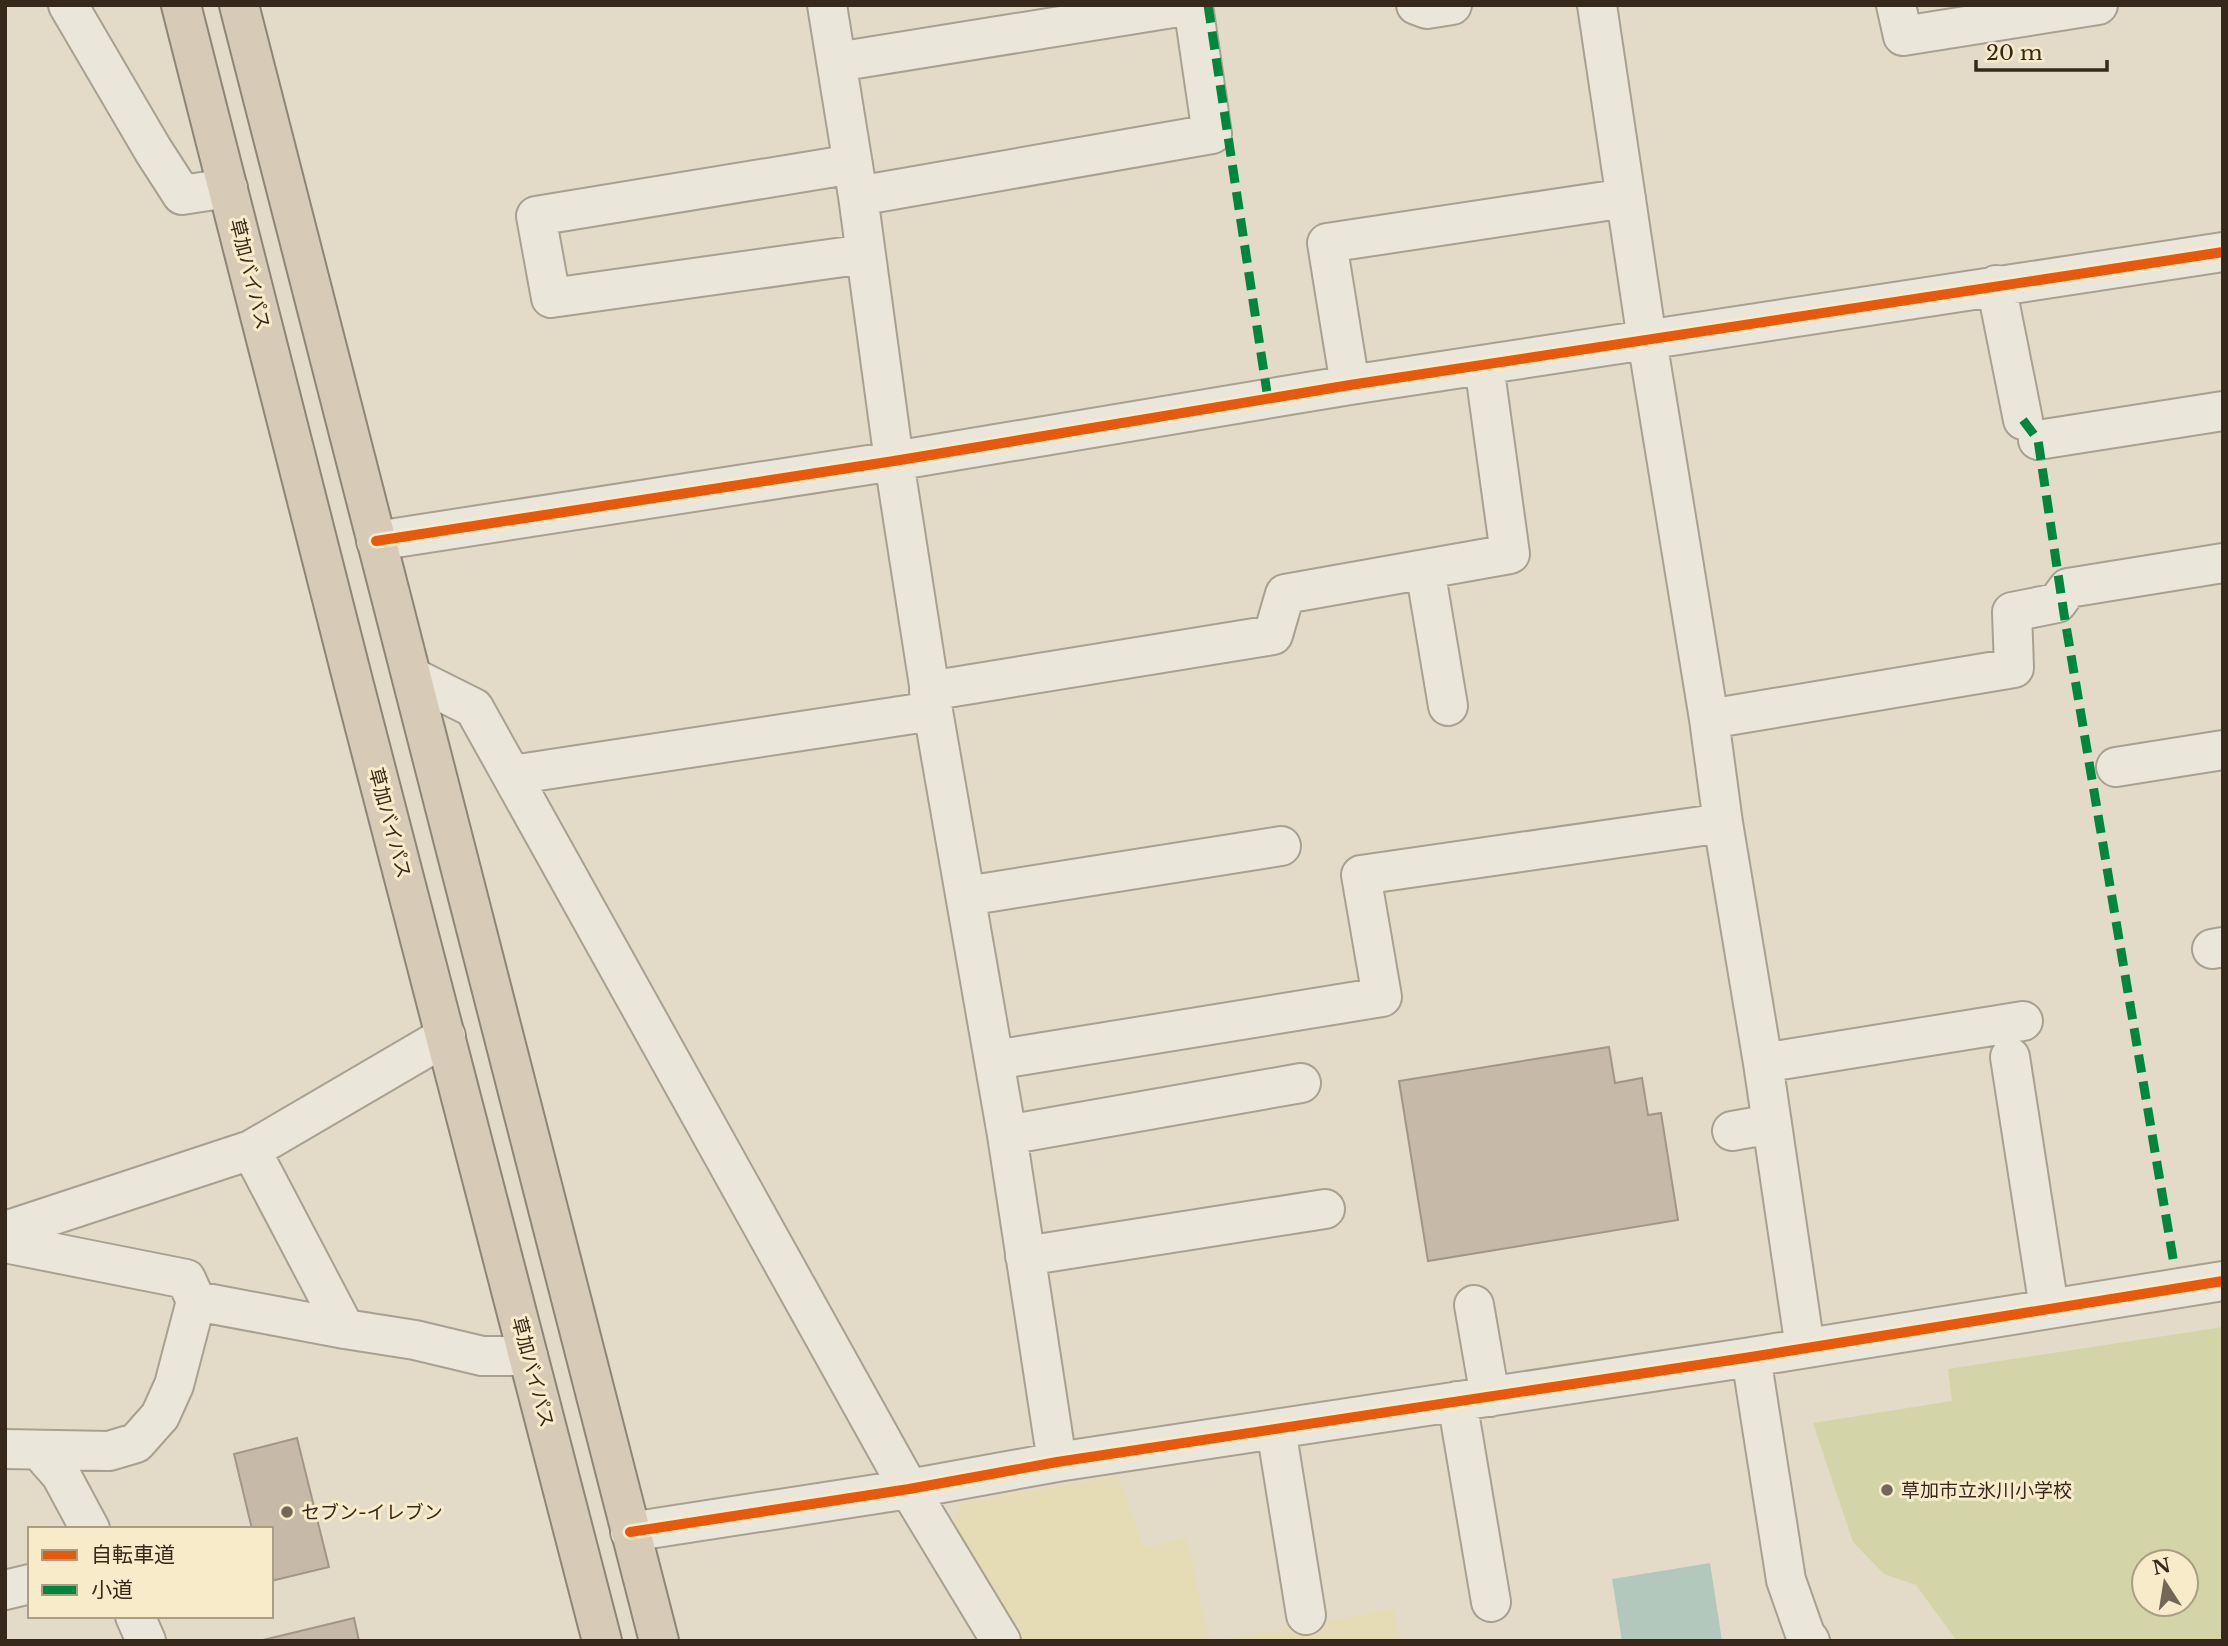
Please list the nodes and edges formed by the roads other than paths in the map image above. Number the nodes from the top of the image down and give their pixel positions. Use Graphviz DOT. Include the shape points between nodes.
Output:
graph roads {
  1 [pos="68,5"];
  2 [pos="181,5"];
  3 [pos="239,5"];
  4 [pos="827,5"];
  5 [pos="1192,5"];
  6 [pos="1416,5"];
  7 [pos="1452,5"];
  8 [pos="1597,5"];
  9 [pos="1896,5"];
  10 [pos="2098,5"];
  11 [pos="837,62"];
  12 [pos="856,180"];
  13 [pos="228,188"];
  14 [pos="1626,198"];
  15 [pos="2223,252"];
  16 [pos="865,254"];
  17 [pos="1996,285"];
  18 [pos="1647,340"];
  19 [pos="1484,365"];
  20 [pos="1350,385"];
  21 [pos="2223,411"];
  22 [pos="894,461"];
  23 [pos="376,541"];
  24 [pos="2223,563"];
  25 [pos="1425,569"];
  26 [pos="412,677"];
  27 [pos="931,701"];
  28 [pos="1448,706"];
  29 [pos="1709,719"];
  30 [pos="2223,750"];
  31 [pos="2116,767"];
  32 [pos="512,775"];
  33 [pos="1723,823"];
  34 [pos="1281,846"];
  35 [pos="966,896"];
  36 [pos="2023,1021"];
  37 [pos="446,1036"];
  38 [pos="2010,1057"];
  39 [pos="995,1060"];
  40 [pos="1763,1063"];
  41 [pos="1301,1083"];
  42 [pos="1772,1124"];
  43 [pos="1732,1131"];
  44 [pos="1007,1135"];
  45 [pos="251,1150"];
  46 [pos="1325,1209"];
  47 [pos="5,1231"];
  48 [pos="5,1243"];
  49 [pos="1025,1256"];
  50 [pos="2223,1281"];
  51 [pos="196,1301"];
  52 [pos="1474,1305"];
  53 [pos="2049,1308"];
  54 [pos="345,1329"];
  55 [pos="1805,1348"];
  56 [pos="528,1356"];
  57 [pos="1751,1357"];
  58 [pos="1473,1399"];
  59 [pos="1276,1429"];
  60 [pos="22,1450"];
  61 [pos="1058,1462"];
  62 [pos="909,1489"];
  63 [pos="89,1527"];
  64 [pos="630,1532"];
  65 [pos="28,1584"];
  66 [pos="5,1590"];
  67 [pos="1491,1602"];
  68 [pos="1306,1615"];
  69 [pos="136,1618"];
  70 [pos="146,1641"];
  71 [pos="602,1641"];
  72 [pos="659,1641"];
  73 [pos="1001,1641"];
  74 [pos="1810,1641"];
  1 -- 13 [label="street" via="182,195"];
  2 -- 13 [label="highway, 草加バイパス"];
  3 -- 23 [label="highway"];
  4 -- 11 [label="street"];
  5 -- 11 [label="street"];
  5 -- 12 [label="street" via="1212,134"];
  6 -- 7 [label="street" via="1427,9"];
  8 -- 14 [label="street"];
  9 -- 10 [label="street" via="1903,36"];
  11 -- 12 [label="street"];
  12 -- 16 [label="street"];
  12 -- 16 [label="street" via="536,216 551,298"];
  13 -- 37 [label="highway, 草加バイパス"];
  14 -- 18 [label="street"];
  14 -- 20 [label="street" via="1327,243"];
  15 -- 17 [label="street"];
  16 -- 22 [label="street"];
  17 -- 18 [label="street"];
  17 -- 21 [label="street" via="2031,430"];
  18 -- 19 [label="street"];
  18 -- 29 [label="street"];
  19 -- 20 [label="street"];
  19 -- 25 [label="street" via="1510,554"];
  20 -- 22 [label="street"];
  22 -- 23 [label="street"];
  22 -- 27 [label="street"];
  23 -- 26 [label="highway"];
  24 -- 29 [label="street" via="2068,588 2057,603 2012,612 2014,668"];
  25 -- 27 [label="street" via="1285,594 1273,635"];
  25 -- 28 [label="street"];
  26 -- 32 [label="street" via="474,708"];
  26 -- 64 [label="highway"];
  27 -- 32 [label="street"];
  27 -- 35 [label="street"];
  29 -- 33 [label="street"];
  30 -- 31 [label="street"];
  32 -- 62 [label="street"];
  33 -- 39 [label="street" via="1361,875 1382,998"];
  33 -- 40 [label="street"];
  34 -- 35 [label="street"];
  35 -- 39 [label="street"];
  36 -- 40 [label="street"];
  37 -- 45 [label="street"];
  37 -- 56 [label="highway, 草加バイパス"];
  38 -- 53 [label="street"];
  39 -- 44 [label="street"];
  40 -- 42 [label="street"];
  41 -- 44 [label="street"];
  42 -- 43 [label="street"];
  42 -- 55 [label="street"];
  44 -- 49 [label="street"];
  45 -- 47 [label="street"];
  45 -- 54 [label="street"];
  46 -- 49 [label="street"];
  48 -- 51 [label="street" via="186,1279"];
  49 -- 61 [label="street"];
  50 -- 53 [label="street"];
  51 -- 54 [label="street"];
  51 -- 60 [label="street" via="174,1385 160,1416 136,1443 109,1451"];
  52 -- 58 [label="street"];
  53 -- 55 [label="street"];
  54 -- 56 [label="street" via="482,1356"];
  55 -- 57 [label="street"];
  56 -- 71 [label="highway, 草加バイパス"];
  57 -- 58 [label="street"];
  57 -- 74 [label="street" via="1786,1580"];
  58 -- 59 [label="street"];
  58 -- 67 [label="street"];
  59 -- 61 [label="street"];
  59 -- 68 [label="street"];
  60 -- 63 [label="street" via="61,1475"];
  61 -- 62 [label="street"];
  62 -- 64 [label="street"];
  62 -- 73 [label="street"];
  64 -- 72 [label="highway"];
  65 -- 66 [label="street"];
  69 -- 70 [label="street"];
}
